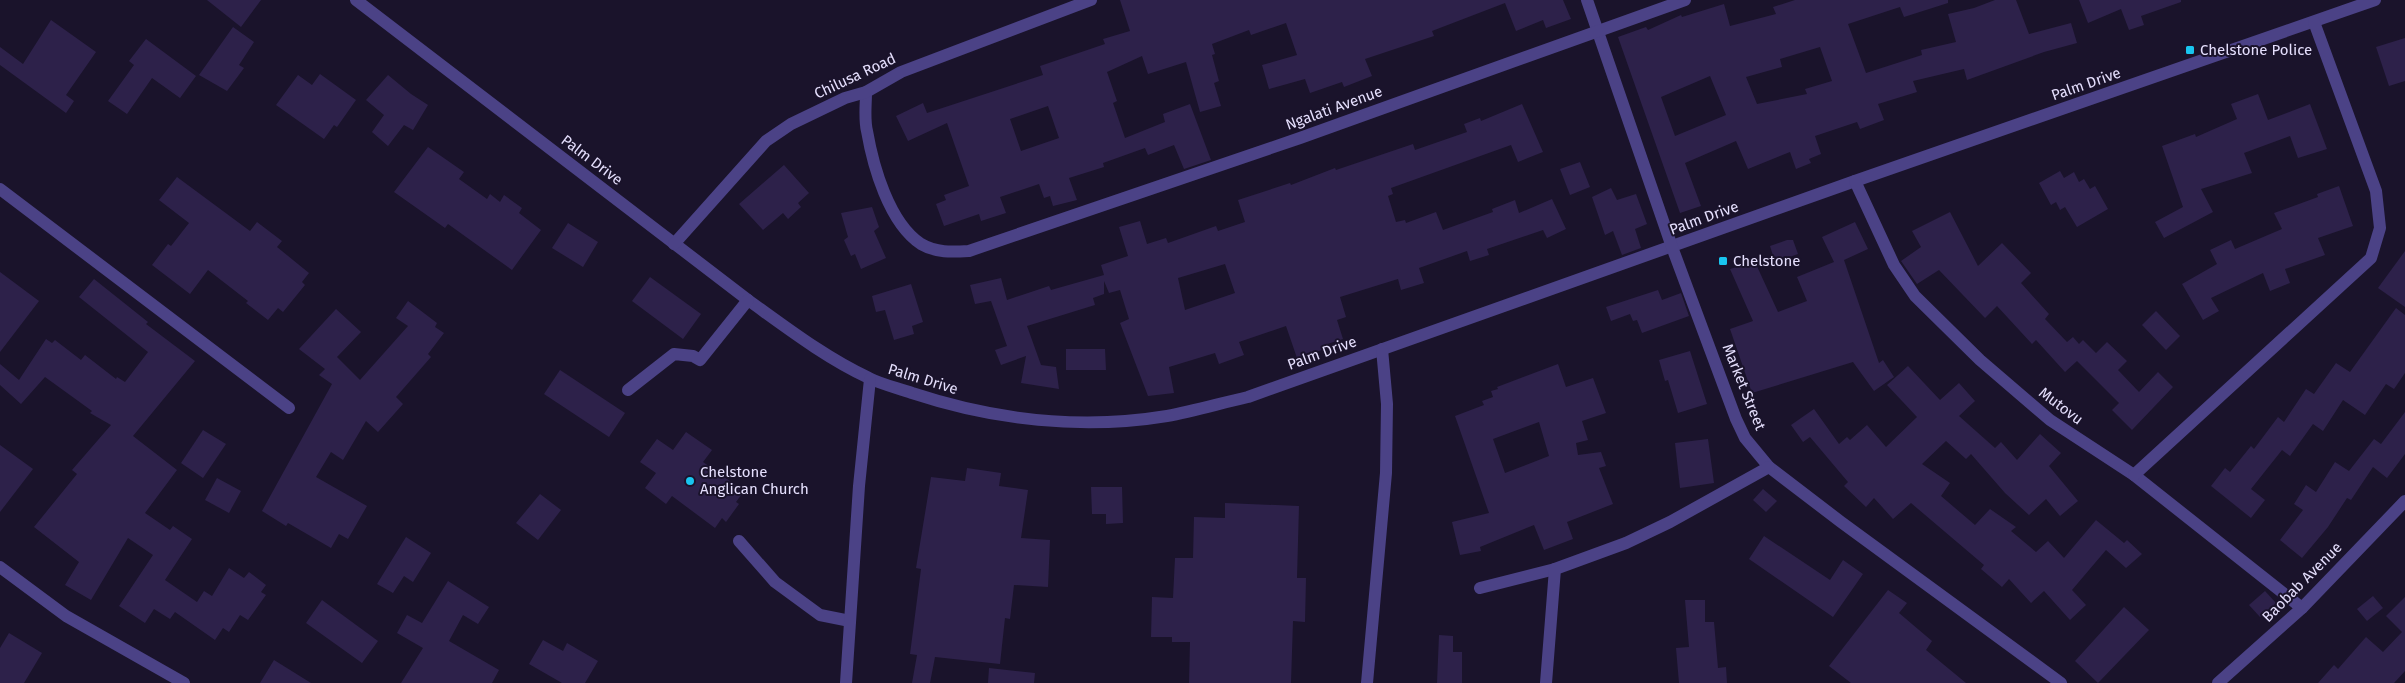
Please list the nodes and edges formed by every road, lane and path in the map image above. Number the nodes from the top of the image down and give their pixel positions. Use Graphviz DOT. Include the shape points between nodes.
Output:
graph roads {
  1 [pos="356,0"];
  2 [pos="1091,0"];
  3 [pos="1587,0"];
  4 [pos="1685,0"];
  5 [pos="2374,0"];
  6 [pos="2314,22"];
  7 [pos="1597,31"];
  8 [pos="866,92"];
  9 [pos="1855,181"];
  10 [pos="0,189"];
  11 [pos="674,244"];
  12 [pos="1672,247"];
  13 [pos="748,300"];
  14 [pos="1382,350"];
  15 [pos="870,379"];
  16 [pos="628,390"];
  17 [pos="289,408"];
  18 [pos="1769,467"];
  19 [pos="2134,475"];
  20 [pos="2405,501"];
  21 [pos="740,541"];
  22 [pos="0,567"];
  23 [pos="1555,569"];
  24 [pos="1480,588"];
  25 [pos="2302,608"];
  26 [pos="850,621"];
  27 [pos="184,683"];
  28 [pos="846,683"];
  29 [pos="1367,683"];
  30 [pos="1546,683"];
  31 [pos="2061,683"];
  32 [pos="2218,683"];
  1 -- 11 [label="street, Palm Drive"];
  2 -- 8 [label="street, Chilusa Road" via="901,72"];
  3 -- 7 [label="street, Market Street"];
  4 -- 7 [label="street, Ngalati Avenue"];
  5 -- 6 [label="street, Palm Drive"];
  6 -- 9 [label="street, Palm Drive"];
  6 -- 19 [label="street" via="2376,191 2380,228 2371,258"];
  7 -- 8 [label="street, Ngalati Avenue" via="1300,138 969,251 945,253 921,244 902,226 884,194 866,130"];
  7 -- 12 [label="street, Market Street"];
  8 -- 11 [label="street, Chilusa Road" via="845,98 791,124 766,141"];
  9 -- 12 [label="street, Palm Drive"];
  9 -- 19 [label="street, Mutovu" via="1883,244 1915,296 1980,360 2050,420"];
  10 -- 17 [label="street"];
  11 -- 13 [label="street, Palm Drive"];
  12 -- 14 [label="street, Palm Drive"];
  12 -- 18 [label="street, Market Street" via="1736,419 1745,438"];
  13 -- 15 [label="street, Palm Drive" via="796,335"];
  13 -- 16 [label="street" via="700,360 674,354"];
  14 -- 15 [label="street, Palm Drive" via="1248,397 1166,416 1094,422 1024,419 969,410"];
  14 -- 29 [label="street" via="1387,404 1386,473"];
  15 -- 26 [label="street"];
  18 -- 23 [label="street" via="1626,543"];
  18 -- 31 [label="street, Market Street"];
  19 -- 25 [label="street, Mutovu"];
  20 -- 25 [label="street, Baobab Avenue"];
  21 -- 26 [label="street" via="775,582 820,615"];
  22 -- 27 [label="street" via="66,616"];
  23 -- 24 [label="street"];
  23 -- 30 [label="street"];
  25 -- 32 [label="street, Baobab Avenue"];
  26 -- 28 [label="street"];
}
